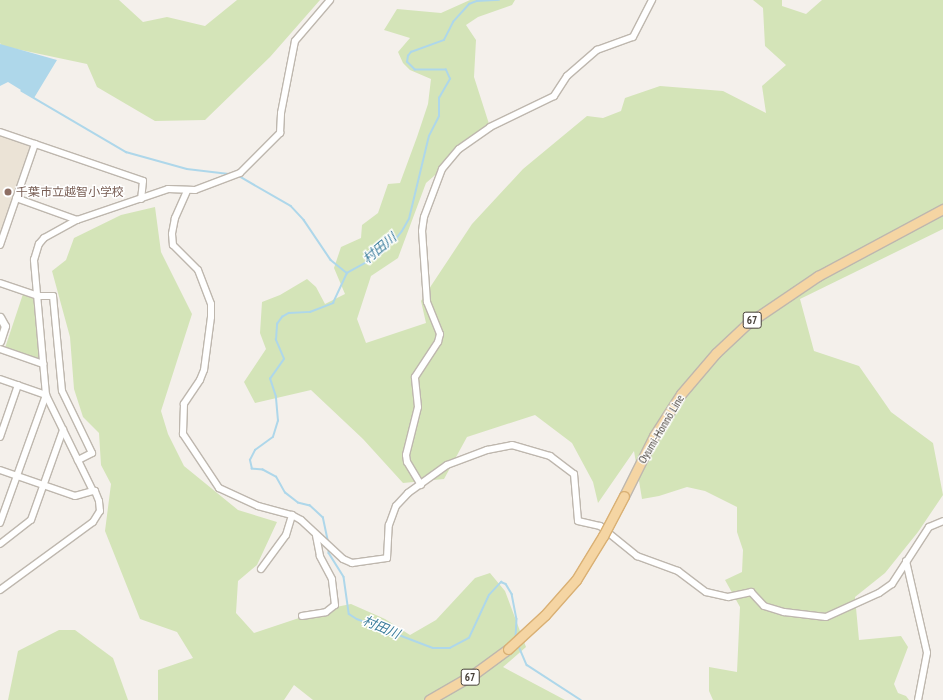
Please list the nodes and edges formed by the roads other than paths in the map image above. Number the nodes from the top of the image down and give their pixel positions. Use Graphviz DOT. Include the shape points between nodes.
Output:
graph roads {
  1 [pos="330,0"];
  2 [pos="652,0"];
  3 [pos="0,132"];
  4 [pos="35,144"];
  5 [pos="187,191"];
  6 [pos="16,198"];
  7 [pos="141,199"];
  8 [pos="943,209"];
  9 [pos="77,220"];
  10 [pos="0,245"];
  11 [pos="0,283"];
  12 [pos="38,296"];
  13 [pos="0,317"];
  14 [pos="0,341"];
  15 [pos="0,349"];
  16 [pos="43,364"];
  17 [pos="0,379"];
  18 [pos="18,385"];
  19 [pos="46,395"];
  20 [pos="63,430"];
  21 [pos="0,437"];
  22 [pos="78,460"];
  23 [pos="0,470"];
  24 [pos="17,476"];
  25 [pos="44,485"];
  26 [pos="420,485"];
  27 [pos="93,491"];
  28 [pos="292,515"];
  29 [pos="943,520"];
  30 [pos="0,523"];
  31 [pos="317,536"];
  32 [pos="0,544"];
  33 [pos="906,561"];
  34 [pos="261,569"];
  35 [pos="0,590"];
  36 [pos="302,616"];
  37 [pos="429,700"];
  38 [pos="918,700"];
  1 -- 5 [label="street" via="300,32 295,41 281,114 280,133 237,175"];
  2 -- 26 [label="street" via="633,38 597,50 567,76 554,96 490,127 459,150 442,169 424,217 422,244 427,302 440,334 438,342 415,377 418,407 406,455 406,462"];
  3 -- 4 [label="street"];
  4 -- 6 [label="street"];
  4 -- 7 [label="street" via="143,181"];
  5 -- 7 [label="street" via="168,189"];
  5 -- 28 [label="street" via="175,218 172,234 174,245 198,270 210,304 211,317 204,370 184,404 183,434 220,488 258,506"];
  6 -- 9 [label="street"];
  6 -- 10 [label="street"];
  7 -- 9 [label="street"];
  8 -- 37 [label="main road, Oyumi-Honnō Line / 67, bridge" via="793,292 738,332 699,371 672,407 604,536 576,580 545,615 508,649 474,674"];
  9 -- 12 [label="street" via="44,238 36,249 34,260"];
  11 -- 12 [label="street"];
  12 -- 16 [label="street"];
  12 -- 22 [label="street" via="53,296 62,391 92,453"];
  13 -- 14 [label="street" via="5,326"];
  15 -- 16 [label="street"];
  16 -- 19 [label="street"];
  17 -- 18 [label="street"];
  18 -- 19 [label="street"];
  18 -- 21 [label="street"];
  19 -- 20 [label="street"];
  19 -- 24 [label="street"];
  20 -- 22 [label="street"];
  20 -- 25 [label="street"];
  22 -- 27 [label="street"];
  23 -- 24 [label="street"];
  24 -- 25 [label="street"];
  24 -- 30 [label="street"];
  25 -- 27 [label="street" via="75,496"];
  25 -- 32 [label="street" via="31,520"];
  26 -- 31 [label="street" via="396,506 389,524 387,558 352,563 330,549"];
  26 -- 33 [label="street" via="447,465 488,450 512,445 530,449 550,456 574,474 578,521 600,526 637,556 678,571 706,592 728,597 750,592 764,606 784,612 826,617 837,614 892,584"];
  27 -- 35 [label="street" via="99,501 100,511 92,522"];
  28 -- 31 [label="street"];
  28 -- 34 [label="street" via="286,535"];
  29 -- 33 [label="street" via="929,527"];
  31 -- 36 [label="street" via="320,556 332,579 335,605 326,612"];
  33 -- 38 [label="street" via="927,653"];
}
